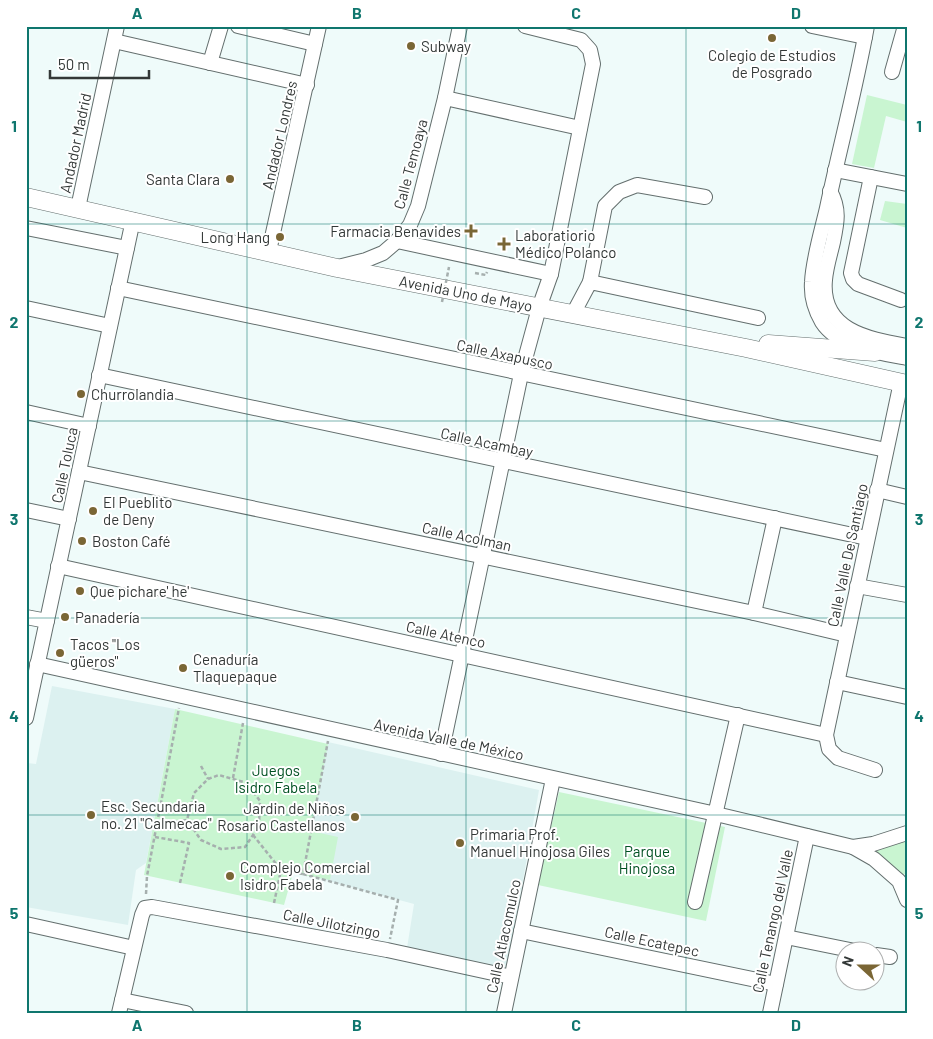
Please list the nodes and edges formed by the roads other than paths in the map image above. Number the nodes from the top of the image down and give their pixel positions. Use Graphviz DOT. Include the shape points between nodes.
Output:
graph roads {
  1 [pos="117,26"];
  2 [pos="220,26"];
  3 [pos="238,26"];
  4 [pos="319,26"];
  5 [pos="460,26"];
  6 [pos="525,26"];
  7 [pos="812,26"];
  8 [pos="905,26"];
  9 [pos="866,32"];
  10 [pos="114,41"];
  11 [pos="316,44"];
  12 [pos="210,63"];
  13 [pos="892,72"];
  14 [pos="307,86"];
  15 [pos="445,98"];
  16 [pos="580,128"];
  17 [pos="835,170"];
  18 [pos="871,177"];
  19 [pos="907,184"];
  20 [pos="830,191"];
  21 [pos="26,197"];
  22 [pos="705,197"];
  23 [pos="78,208"];
  24 [pos="133,220"];
  25 [pos="26,228"];
  26 [pos="397,241"];
  27 [pos="127,248"];
  28 [pos="268,251"];
  29 [pos="337,268"];
  30 [pos="551,274"];
  31 [pos="590,282"];
  32 [pos="118,288"];
  33 [pos="901,300"];
  34 [pos="26,308"];
  35 [pos="539,308"];
  36 [pos="573,314"];
  37 [pos="758,318"];
  38 [pos="110,326"];
  39 [pos="726,344"];
  40 [pos="907,346"];
  41 [pos="875,352"];
  42 [pos="901,357"];
  43 [pos="521,374"];
  44 [pos="100,375"];
  45 [pos="904,383"];
  46 [pos="26,412"];
  47 [pos="89,426"];
  48 [pos="886,450"];
  49 [pos="503,462"];
  50 [pos="79,472"];
  51 [pos="878,490"];
  52 [pos="907,497"];
  53 [pos="26,510"];
  54 [pos="69,518"];
  55 [pos="775,518"];
  56 [pos="867,538"];
  57 [pos="483,556"];
  58 [pos="58,566"];
  59 [pos="857,586"];
  60 [pos="907,595"];
  61 [pos="754,613"];
  62 [pos="26,617"];
  63 [pos="47,621"];
  64 [pos="847,635"];
  65 [pos="462,654"];
  66 [pos="37,664"];
  67 [pos="837,682"];
  68 [pos="907,697"];
  69 [pos="27,715"];
  70 [pos="738,715"];
  71 [pos="826,735"];
  72 [pos="441,754"];
  73 [pos="875,770"];
  74 [pos="553,779"];
  75 [pos="716,814"];
  76 [pos="907,833"];
  77 [pos="807,836"];
  78 [pos="854,847"];
  79 [pos="903,880"];
  80 [pos="907,900"];
  81 [pos="696,902"];
  82 [pos="26,924"];
  83 [pos="521,931"];
  84 [pos="786,937"];
  85 [pos="836,947"];
  86 [pos="134,948"];
  87 [pos="886,957"];
  88 [pos="890,958"];
  89 [pos="511,978"];
  90 [pos="776,984"];
  91 [pos="120,1006"];
  92 [pos="186,1013"];
  93 [pos="504,1013"];
  94 [pos="770,1013"];
  1 -- 10 [label="street, Andador Madrid"];
  2 -- 12 [label="street"];
  3 -- 11 [label="street"];
  4 -- 11 [label="street, Andador Londres"];
  5 -- 15 [label="street, Calle Temoaya"];
  6 -- 16 [label="street" via="581,40 590,50 593,64"];
  7 -- 9 [label="street"];
  8 -- 13 [label="street"];
  9 -- 17 [label="street"];
  10 -- 12 [label="street"];
  10 -- 23 [label="street, Andador Madrid"];
  11 -- 14 [label="street, Andador Londres"];
  12 -- 14 [label="street"];
  14 -- 28 [label="street, Andador Londres"];
  15 -- 16 [label="street"];
  15 -- 26 [label="street, Calle Temoaya" via="418,206 410,225"];
  16 -- 30 [label="street"];
  17 -- 18 [label="street"];
  17 -- 20 [label="street"];
  18 -- 19 [label="street"];
  18 -- 33 [label="street" via="851,273 858,284"];
  20 -- 40 [label="street" via="837,202 837,215 825,281 827,302 843,325 859,335"];
  20 -- 41 [label="street" via="812,280 816,308 823,324 838,336"];
  21 -- 23 [label="main road, Avenida Uno de Mayo"];
  22 -- 31 [label="street" via="637,185 619,192 605,206"];
  23 -- 24 [label="main road, Avenida Uno de Mayo"];
  24 -- 27 [label="street, Calle Toluca"];
  24 -- 28 [label="main road, Avenida Uno de Mayo"];
  25 -- 27 [label="street"];
  26 -- 29 [label="street, Calle Temoaya" via="366,260"];
  26 -- 30 [label="street"];
  27 -- 32 [label="street, Calle Toluca"];
  28 -- 29 [label="main road, Avenida Uno de Mayo"];
  29 -- 35 [label="main road, Avenida Uno de Mayo"];
  30 -- 35 [label="street"];
  31 -- 36 [label="street"];
  31 -- 37 [label="street"];
  32 -- 38 [label="street, Calle Toluca"];
  32 -- 43 [label="street, Calle Axapusco"];
  34 -- 38 [label="street"];
  35 -- 36 [label="main road, Avenida Uno de Mayo"];
  35 -- 43 [label="street"];
  36 -- 39 [label="main road, Avenida Uno de Mayo"];
  38 -- 44 [label="street, Calle Toluca"];
  39 -- 41 [label="main road"];
  39 -- 45 [label="main road, Avenida Uno de Mayo"];
  41 -- 42 [label="street"];
  43 -- 48 [label="street, Calle Axapusco"];
  43 -- 49 [label="street"];
  44 -- 47 [label="street, Calle Toluca"];
  44 -- 49 [label="street, Calle Acambay"];
  45 -- 48 [label="street, Calle Valle De Santiago"];
  46 -- 47 [label="street"];
  47 -- 50 [label="street, Calle Toluca"];
  48 -- 51 [label="street, Calle Valle De Santiago"];
  49 -- 55 [label="street, Calle Acambay"];
  49 -- 57 [label="street"];
  50 -- 54 [label="street, Calle Toluca"];
  50 -- 57 [label="street, Calle Acolman"];
  51 -- 52 [label="street"];
  51 -- 56 [label="street, Calle Valle De Santiago"];
  53 -- 54 [label="street"];
  54 -- 58 [label="street, Calle Toluca"];
  55 -- 56 [label="street, Calle Acambay"];
  55 -- 61 [label="street"];
  56 -- 59 [label="street, Calle Valle De Santiago"];
  57 -- 61 [label="street, Calle Acolman"];
  57 -- 65 [label="street"];
  58 -- 63 [label="street, Calle Toluca"];
  58 -- 65 [label="street, Calle Atenco"];
  59 -- 60 [label="street"];
  59 -- 64 [label="street, Calle Valle De Santiago"];
  61 -- 64 [label="street, Calle Acolman"];
  62 -- 63 [label="street"];
  63 -- 66 [label="street, Calle Toluca"];
  64 -- 67 [label="street, Calle Valle De Santiago"];
  65 -- 70 [label="street, Calle Atenco"];
  65 -- 72 [label="street"];
  66 -- 69 [label="street, Calle Toluca"];
  66 -- 72 [label="street, Avenida Valle de México"];
  67 -- 68 [label="street"];
  67 -- 71 [label="street, Calle Valle De Santiago"];
  70 -- 71 [label="street, Calle Atenco"];
  70 -- 75 [label="street"];
  71 -- 73 [label="street" via="829,749 838,758"];
  72 -- 74 [label="street, Avenida Valle de México"];
  74 -- 75 [label="street, Avenida Valle de México"];
  74 -- 83 [label="street, Calle Atlacomulco"];
  75 -- 77 [label="street, Avenida Valle de México"];
  75 -- 81 [label="street"];
  76 -- 78 [label="street, Avenida Valle de México"];
  77 -- 78 [label="street, Avenida Valle de México"];
  77 -- 84 [label="street, Calle Tenango del Valle"];
  78 -- 79 [label="street, Avenida Valle de México"];
  79 -- 80 [label="street, Avenida Valle de México"];
  82 -- 86 [label="street"];
  83 -- 89 [label="street, Calle Atlacomulco"];
  83 -- 90 [label="street, Calle Ecatepec"];
  84 -- 85 [label="street"];
  84 -- 90 [label="street, Calle Tenango del Valle"];
  86 -- 89 [label="street, Calle Jilotzingo" via="142,915 146,908 152,907 388,950"];
  86 -- 91 [label="street"];
  87 -- 88 [label="street"];
  89 -- 93 [label="street, Calle Atlacomulco"];
  90 -- 94 [label="street, Calle Tenango del Valle"];
  91 -- 92 [label="street"];
}
